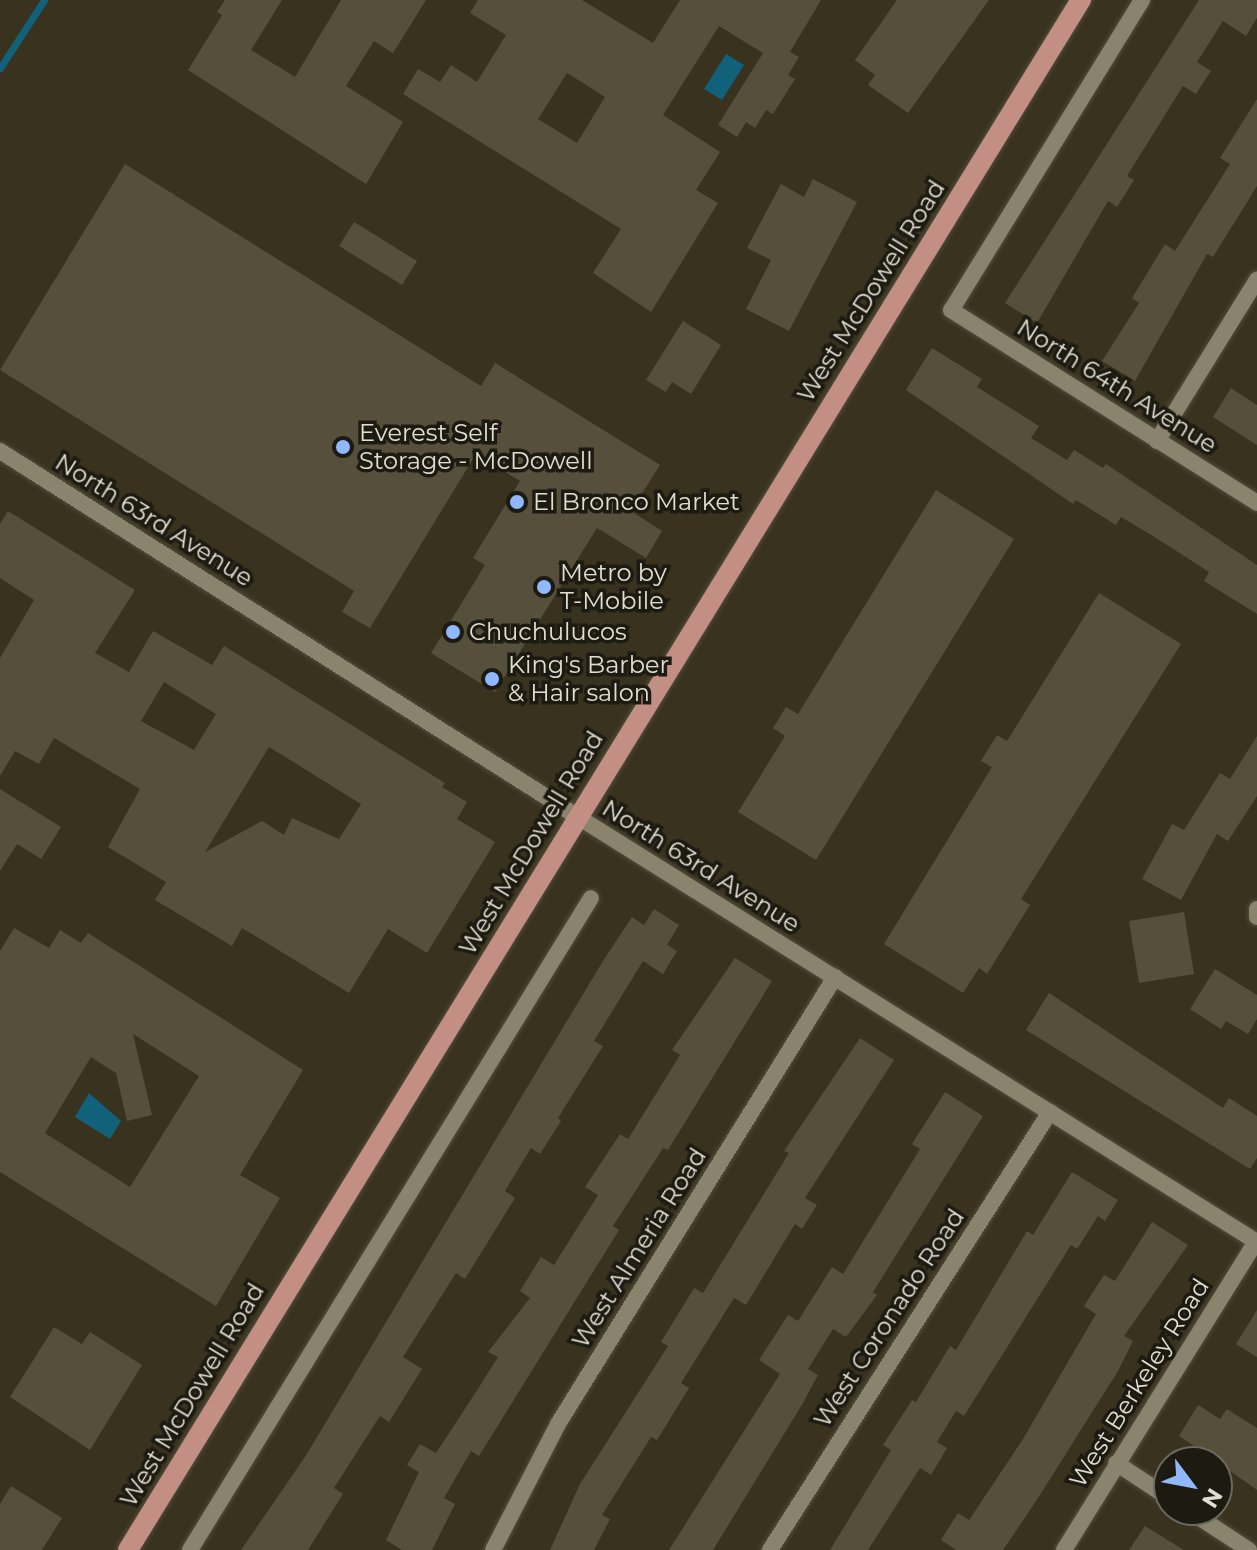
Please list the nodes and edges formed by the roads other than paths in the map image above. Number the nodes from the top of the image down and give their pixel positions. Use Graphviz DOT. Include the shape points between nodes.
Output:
graph roads {
  1 [pos="1081,0"];
  2 [pos="1142,0"];
  3 [pos="1257,280"];
  4 [pos="1157,441"];
  5 [pos="0,451"];
  6 [pos="1257,503"];
  7 [pos="578,817"];
  8 [pos="591,898"];
  9 [pos="835,977"];
  10 [pos="1050,1112"];
  11 [pos="1256,1242"];
  12 [pos="1116,1463"];
  13 [pos="1153,1487"];
  14 [pos="1212,1526"];
  15 [pos="128,1550"];
  16 [pos="190,1550"];
  17 [pos="493,1550"];
  18 [pos="770,1550"];
  19 [pos="1064,1550"];
  20 [pos="1249,1550"];
  1 -- 7 [label="main road, West McDowell Road"];
  2 -- 4 [label="street, North 64th Avenue" via="951,310"];
  3 -- 4 [label="street"];
  4 -- 6 [label="street, North 64th Avenue"];
  5 -- 7 [label="street, North 63rd Avenue"];
  7 -- 9 [label="street, North 63rd Avenue"];
  7 -- 15 [label="main road, West McDowell Road"];
  8 -- 16 [label="street"];
  9 -- 10 [label="street, North 63rd Avenue"];
  9 -- 17 [label="street, West Almeria Road" via="558,1424"];
  10 -- 11 [label="street, North 63rd Avenue"];
  10 -- 18 [label="street, West Coronado Road"];
  11 -- 12 [label="street, West Berkeley Road"];
  12 -- 13 [label="street"];
  12 -- 19 [label="street, West Berkeley Road"];
  14 -- 20 [label="street"];
}
